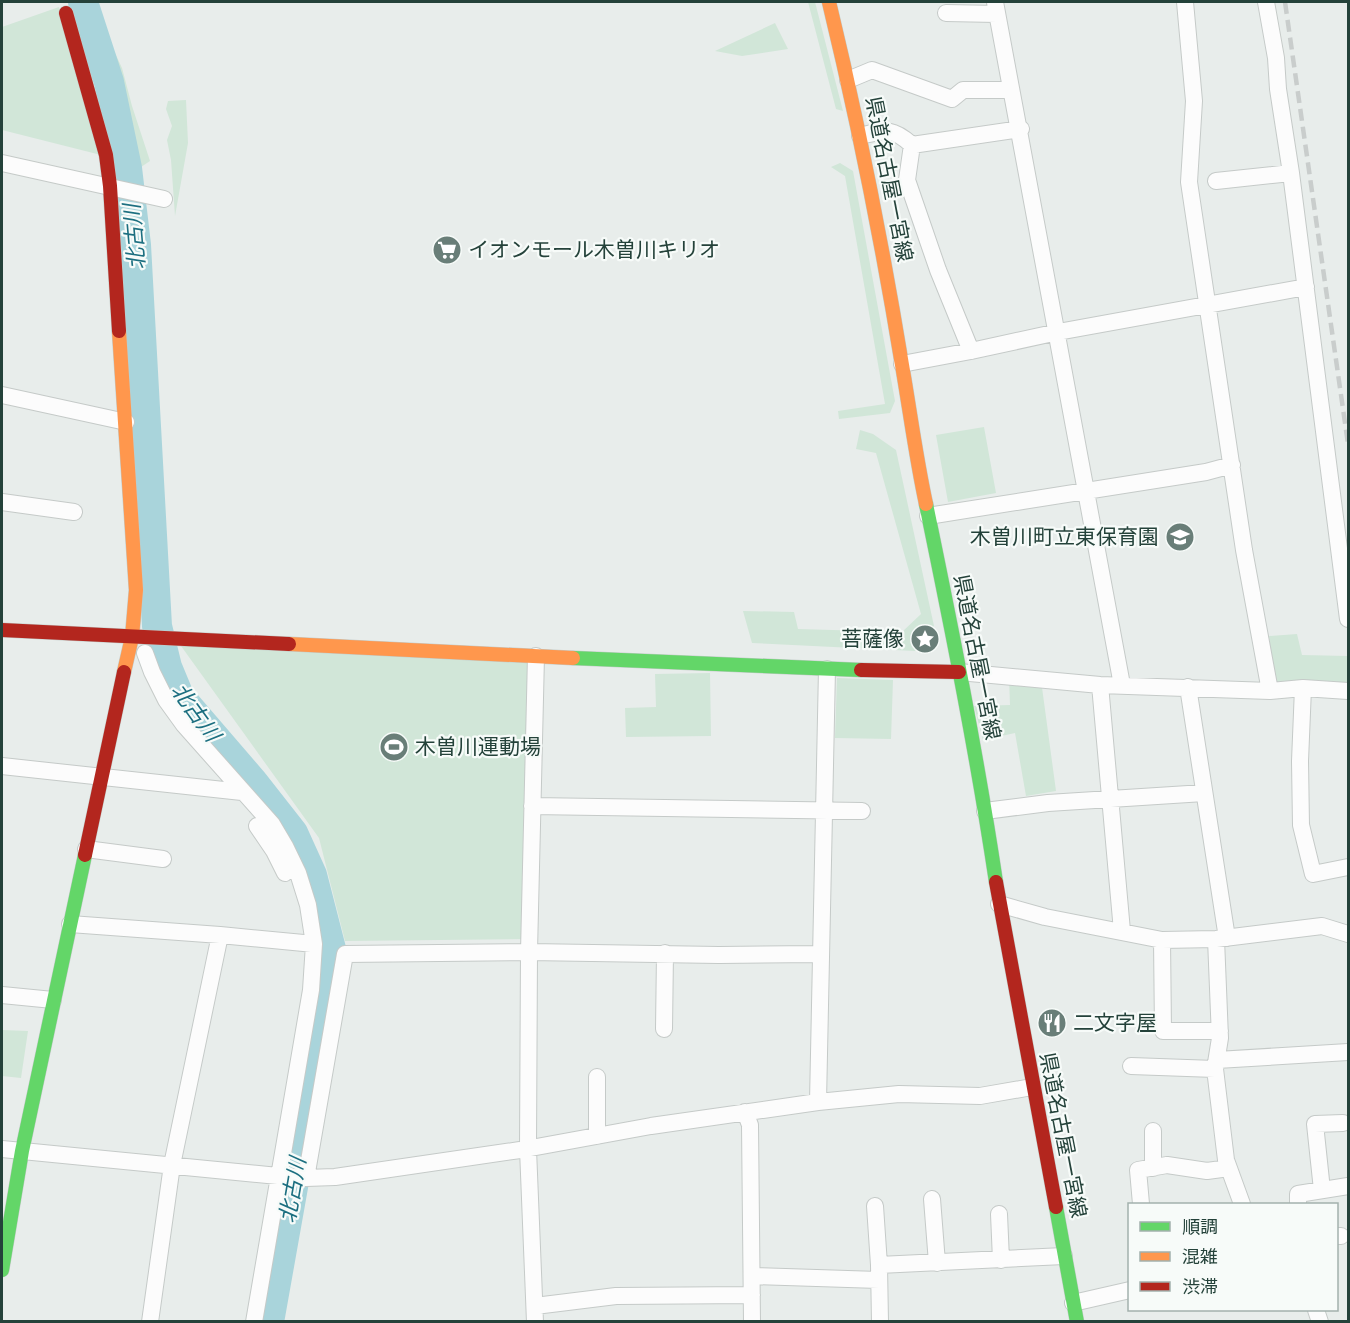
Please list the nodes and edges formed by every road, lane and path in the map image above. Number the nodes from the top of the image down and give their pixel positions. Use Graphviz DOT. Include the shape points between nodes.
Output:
graph roads {
  1 [pos="829,2"];
  2 [pos="1185,2"];
  3 [pos="1266,2"];
  4 [pos="996,8"];
  5 [pos="66,13"];
  6 [pos="946,13"];
  7 [pos="848,80"];
  8 [pos="1011,90"];
  9 [pos="1021,129"];
  10 [pos="860,136"];
  11 [pos="912,145"];
  12 [pos="2,163"];
  13 [pos="1291,173"];
  14 [pos="1216,181"];
  15 [pos="112,187"];
  16 [pos="165,199"];
  17 [pos="1306,287"];
  18 [pos="1207,304"];
  19 [pos="1058,332"];
  20 [pos="971,351"];
  21 [pos="902,364"];
  22 [pos="2,396"];
  23 [pos="126,422"];
  24 [pos="1232,465"];
  25 [pos="1086,491"];
  26 [pos="2,502"];
  27 [pos="74,512"];
  28 [pos="928,516"];
  29 [pos="1348,619"];
  30 [pos="2,630"];
  31 [pos="133,637"];
  32 [pos="145,653"];
  33 [pos="536,656"];
  34 [pos="827,669"];
  35 [pos="959,672"];
  36 [pos="1100,685"];
  37 [pos="1122,685"];
  38 [pos="1188,687"];
  39 [pos="1303,688"];
  40 [pos="1270,691"];
  41 [pos="1348,691"];
  42 [pos="2,766"];
  43 [pos="102,777"];
  44 [pos="242,792"];
  45 [pos="1204,793"];
  46 [pos="1111,799"];
  47 [pos="532,806"];
  48 [pos="824,811"];
  49 [pos="862,811"];
  50 [pos="985,811"];
  51 [pos="257,826"];
  52 [pos="86,849"];
  53 [pos="163,859"];
  54 [pos="1348,867"];
  55 [pos="999,904"];
  56 [pos="70,924"];
  57 [pos="1122,931"];
  58 [pos="1348,934"];
  59 [pos="220,935"];
  60 [pos="1221,939"];
  61 [pos="1162,940"];
  62 [pos="308,944"];
  63 [pos="529,952"];
  64 [pos="665,953"];
  65 [pos="819,954"];
  66 [pos="2,995"];
  67 [pos="53,1000"];
  68 [pos="664,1029"];
  69 [pos="1220,1031"];
  70 [pos="1348,1052"];
  71 [pos="1216,1064"];
  72 [pos="1131,1066"];
  73 [pos="597,1077"];
  74 [pos="1032,1087"];
  75 [pos="818,1102"];
  76 [pos="745,1112"];
  77 [pos="1343,1122"];
  78 [pos="1153,1131"];
  79 [pos="597,1136"];
  80 [pos="2,1149"];
  81 [pos="528,1149"];
  82 [pos="22,1151"];
  83 [pos="172,1165"];
  84 [pos="1153,1168"];
  85 [pos="1229,1168"];
  86 [pos="281,1176"];
  87 [pos="304,1178"];
  88 [pos="1348,1186"];
  89 [pos="1322,1190"];
  90 [pos="932,1199"];
  91 [pos="1141,1203"];
  92 [pos="1242,1203"];
  93 [pos="1298,1203"];
  94 [pos="876,1206"];
  95 [pos="999,1214"];
  96 [pos="1064,1256"];
  97 [pos="1001,1260"];
  98 [pos="937,1263"];
  99 [pos="2,1270"];
  100 [pos="879,1272"];
  101 [pos="752,1276"];
  102 [pos="1128,1290"];
  103 [pos="752,1295"];
  104 [pos="1073,1303"];
  105 [pos="535,1314"];
  106 [pos="150,1322"];
  107 [pos="254,1322"];
  108 [pos="752,1322"];
  109 [pos="880,1322"];
  110 [pos="1077,1322"];
  1 -- 7 [label="street, 県道名古屋一宮線"];
  2 -- 18 [label="street" via="1194,101 1189,182"];
  3 -- 13 [label="street"];
  4 -- 6 [label="street"];
  4 -- 8 [label="street"];
  5 -- 15 [label="street"];
  7 -- 8 [label="street" via="872,70 952,99 963,90"];
  7 -- 10 [label="street, 県道名古屋一宮線"];
  8 -- 9 [label="street"];
  9 -- 11 [label="street"];
  9 -- 19 [label="street"];
  10 -- 11 [label="street" via="898,132"];
  10 -- 21 [label="street, 県道名古屋一宮線"];
  11 -- 20 [label="street" via="907,180"];
  12 -- 15 [label="street"];
  13 -- 14 [label="street"];
  13 -- 17 [label="street"];
  15 -- 16 [label="street"];
  15 -- 23 [label="street"];
  17 -- 18 [label="street"];
  17 -- 29 [label="street"];
  18 -- 19 [label="street"];
  18 -- 24 [label="street"];
  19 -- 20 [label="street"];
  19 -- 25 [label="street"];
  20 -- 21 [label="street"];
  21 -- 28 [label="street, 県道名古屋一宮線"];
  22 -- 23 [label="street"];
  23 -- 31 [label="street" via="136,590"];
  24 -- 25 [label="street"];
  24 -- 40 [label="street"];
  25 -- 28 [label="street"];
  25 -- 37 [label="street"];
  26 -- 27 [label="street"];
  28 -- 35 [label="street, 県道名古屋一宮線"];
  30 -- 31 [label="street"];
  31 -- 33 [label="street"];
  31 -- 43 [label="street"];
  32 -- 44 [label="street" via="166,700"];
  33 -- 34 [label="street"];
  33 -- 47 [label="street"];
  34 -- 35 [label="street"];
  34 -- 48 [label="street"];
  35 -- 36 [label="street"];
  35 -- 50 [label="street, 県道名古屋一宮線"];
  36 -- 37 [label="street"];
  36 -- 46 [label="street"];
  37 -- 38 [label="street"];
  38 -- 40 [label="street"];
  38 -- 45 [label="street"];
  39 -- 40 [label="street"];
  39 -- 41 [label="street"];
  39 -- 54 [label="street" via="1301,825 1313,874"];
  42 -- 43 [label="street"];
  43 -- 44 [label="street"];
  43 -- 52 [label="street"];
  44 -- 62 [label="street" via="272,824 298,873 308,905"];
  45 -- 46 [label="street"];
  45 -- 60 [label="street"];
  46 -- 50 [label="street"];
  46 -- 57 [label="street"];
  47 -- 48 [label="street"];
  47 -- 63 [label="street"];
  48 -- 49 [label="street"];
  48 -- 65 [label="street"];
  50 -- 55 [label="street, 県道名古屋一宮線"];
  51 -- 62 [label="street" via="293,891"];
  52 -- 53 [label="street"];
  52 -- 56 [label="street"];
  55 -- 57 [label="street"];
  55 -- 74 [label="street, 県道名古屋一宮線"];
  56 -- 59 [label="street"];
  56 -- 67 [label="street"];
  57 -- 61 [label="street"];
  58 -- 60 [label="street" via="1322,926"];
  59 -- 62 [label="street"];
  59 -- 83 [label="street"];
  60 -- 61 [label="street"];
  60 -- 69 [label="street"];
  61 -- 69 [label="street" via="1163,1031"];
  62 -- 86 [label="street" via="311,990"];
  63 -- 64 [label="street"];
  63 -- 81 [label="street"];
  63 -- 87 [label="street" via="345,954"];
  64 -- 65 [label="street"];
  64 -- 68 [label="street"];
  65 -- 75 [label="street"];
  66 -- 67 [label="street"];
  67 -- 82 [label="street"];
  69 -- 71 [label="street"];
  70 -- 71 [label="street"];
  71 -- 72 [label="street"];
  71 -- 85 [label="street"];
  73 -- 79 [label="street"];
  74 -- 75 [label="street" via="980,1096 899,1094"];
  74 -- 96 [label="street, 県道名古屋一宮線"];
  75 -- 76 [label="street"];
  76 -- 79 [label="street"];
  76 -- 101 [label="street" via="750,1125"];
  77 -- 89 [label="street" via="1315,1124"];
  78 -- 84 [label="street"];
  79 -- 81 [label="street"];
  80 -- 82 [label="street"];
  81 -- 87 [label="street"];
  81 -- 105 [label="street"];
  82 -- 83 [label="street"];
  82 -- 99 [label="street"];
  83 -- 86 [label="street"];
  83 -- 106 [label="street"];
  84 -- 85 [label="street"];
  84 -- 91 [label="street" via="1138,1170"];
  85 -- 92 [label="street"];
  86 -- 87 [label="street"];
  86 -- 107 [label="street"];
  88 -- 89 [label="street"];
  89 -- 93 [label="street" via="1298,1194"];
  90 -- 98 [label="street"];
  94 -- 100 [label="street"];
  95 -- 97 [label="street"];
  96 -- 97 [label="street"];
  96 -- 104 [label="street, 県道名古屋一宮線"];
  97 -- 98 [label="street"];
  98 -- 100 [label="street"];
  100 -- 101 [label="street"];
  100 -- 109 [label="street"];
  101 -- 103 [label="street"];
  102 -- 104 [label="street"];
  103 -- 105 [label="street" via="616,1296"];
  103 -- 108 [label="street"];
  104 -- 110 [label="street, 県道名古屋一宮線"];
}
